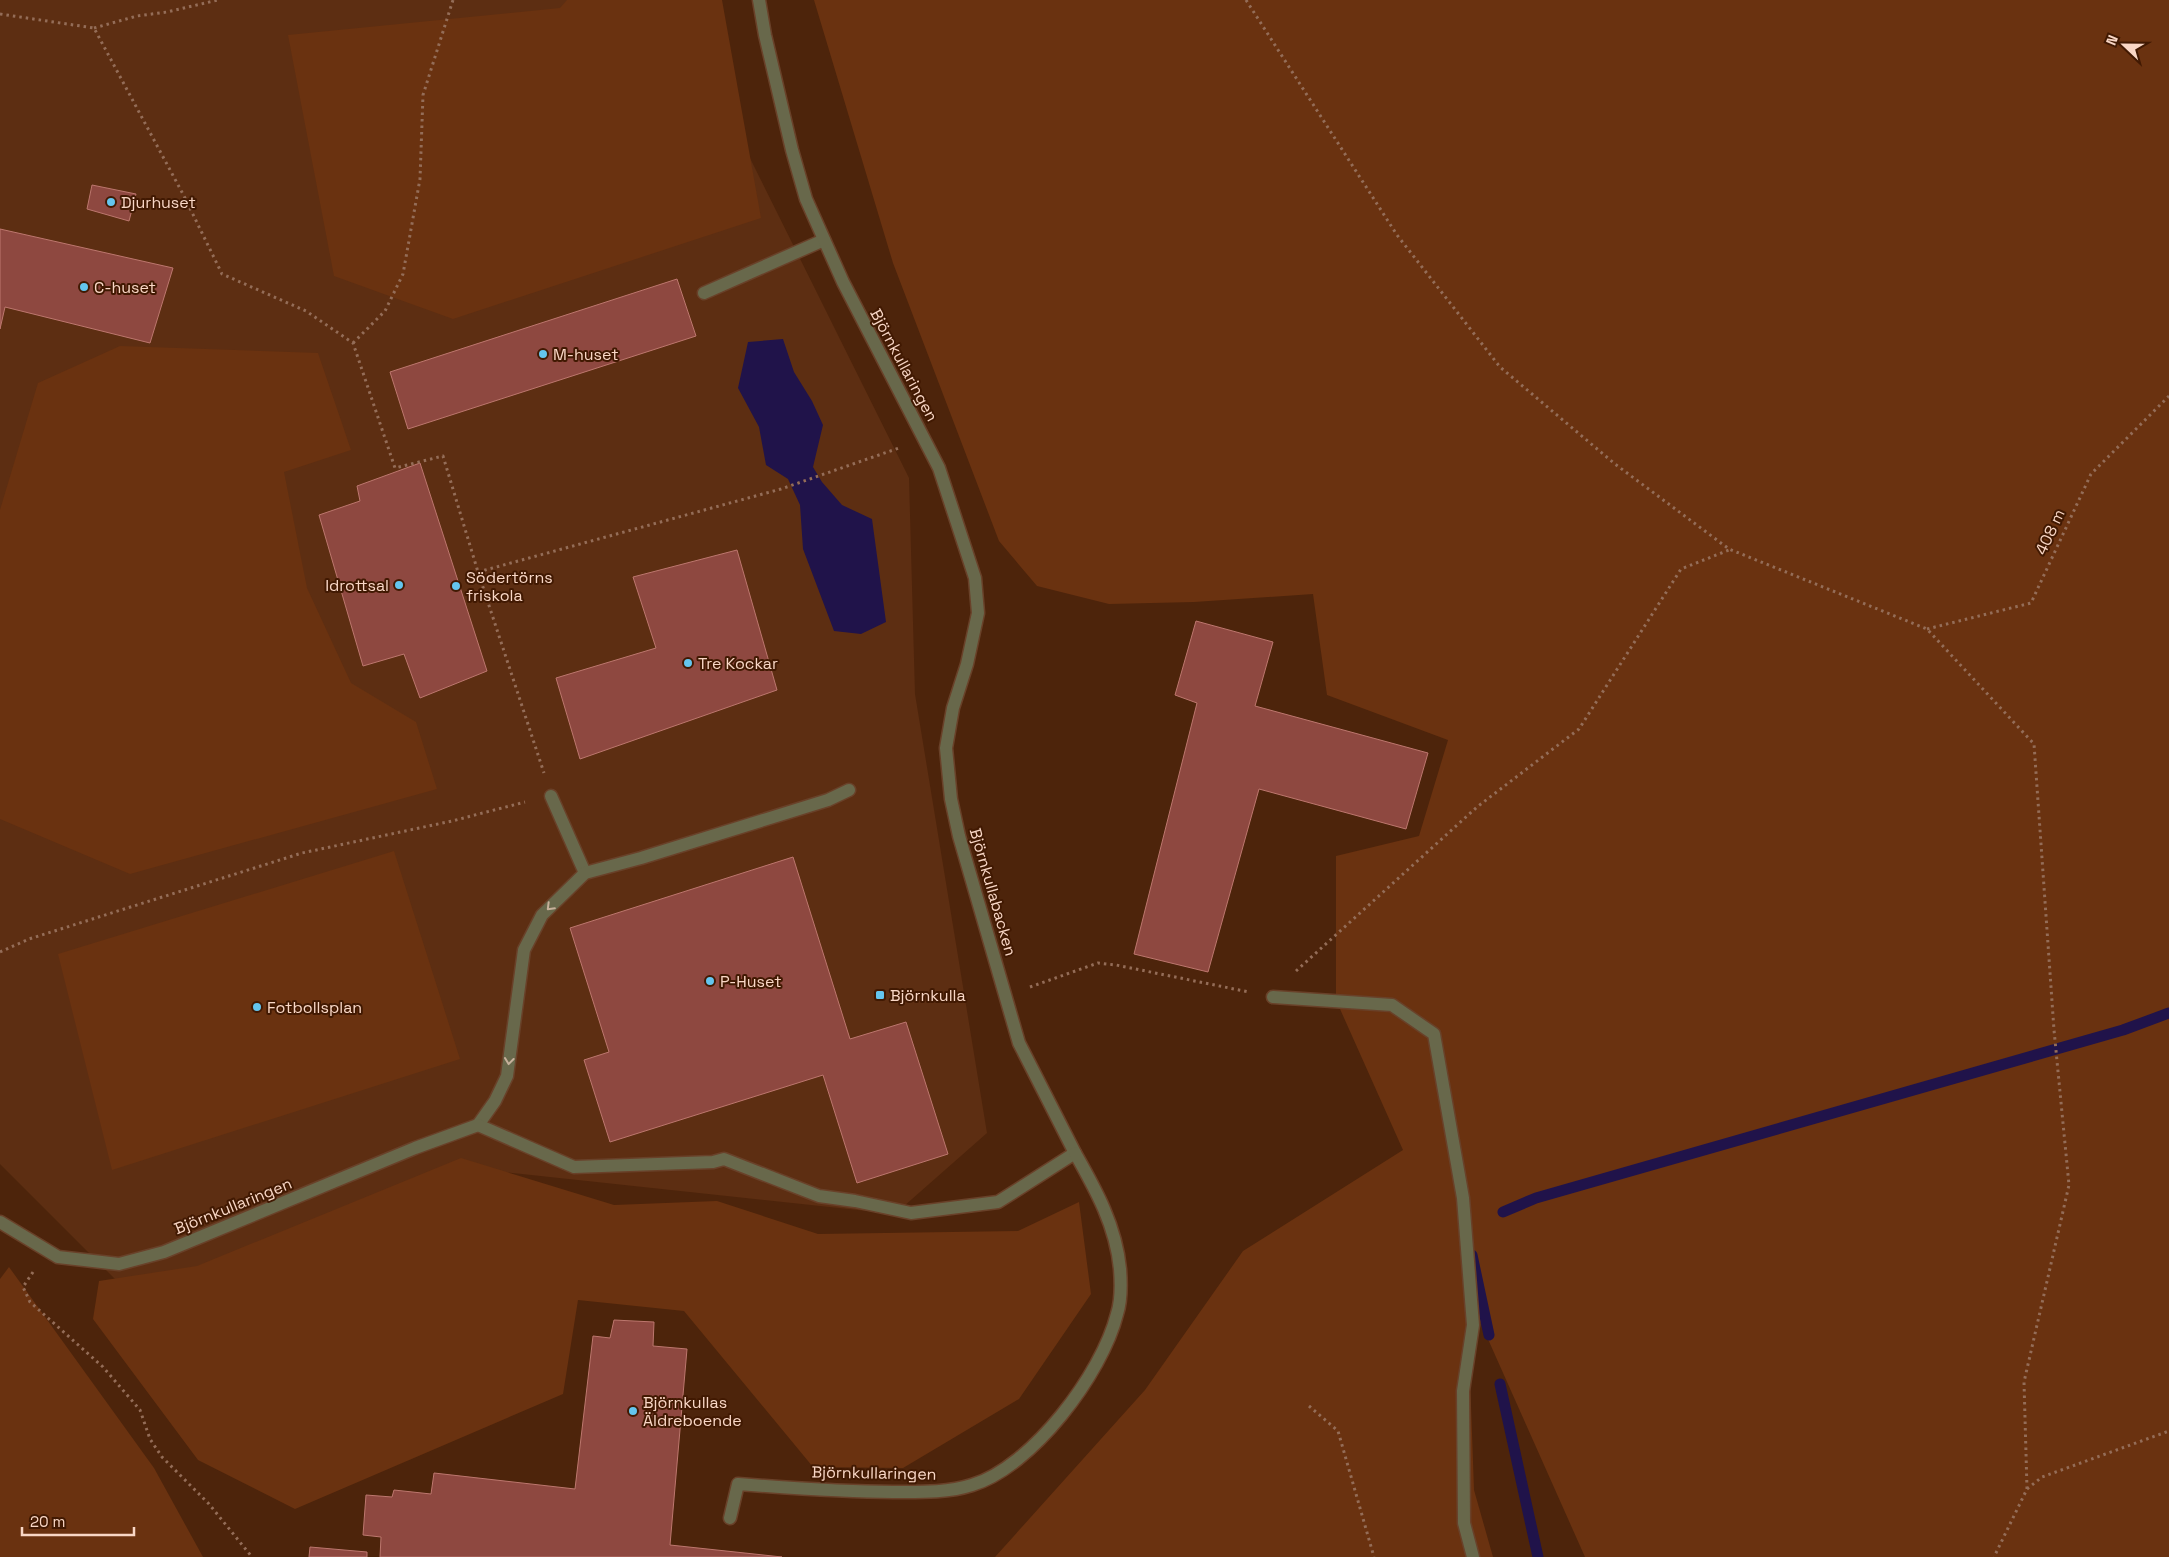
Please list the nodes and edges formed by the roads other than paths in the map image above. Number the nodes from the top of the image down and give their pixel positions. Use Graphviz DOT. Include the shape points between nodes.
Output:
graph roads {
  1 [pos="759,0"];
  2 [pos="824,240"];
  3 [pos="704,292"];
  4 [pos="946,748"];
  5 [pos="849,790"];
  6 [pos="552,796"];
  7 [pos="585,873"];
  8 [pos="1273,997"];
  9 [pos="1019,1043"];
  10 [pos="478,1125"];
  11 [pos="1075,1153"];
  12 [pos="0,1222"];
  13 [pos="730,1518"];
  14 [pos="1473,1557"];
  1 -- 2 [label="street, Björnkullaringen" via="792,150 806,199"];
  2 -- 3 [label="street"];
  2 -- 4 [label="street, Björnkullaringen" via="939,468 975,578 978,613"];
  4 -- 9 [label="street, Björnkullabacken" via="951,799 960,836"];
  5 -- 7 [label="street" via="828,800"];
  6 -- 7 [label="street"];
  7 -- 10 [label="street, one-way" via="542,915 524,950 507,1076"];
  8 -- 14 [label="street" via="1392,1005 1434,1034 1463,1198 1473,1325 1463,1391 1464,1523"];
  9 -- 11 [label="street, Björnkullaringen"];
  10 -- 11 [label="street" via="574,1167 724,1160 819,1196 912,1213 998,1202"];
  10 -- 12 [label="street, Björnkullaringen" via="164,1252 119,1264 58,1257"];
  11 -- 13 [label="street, Björnkullaringen" via="1099,1195 1113,1230 1120,1270 1118,1313 1102,1352 1070,1405 1032,1448 1006,1470 989,1478 936,1492 838,1492 738,1484"];
}
